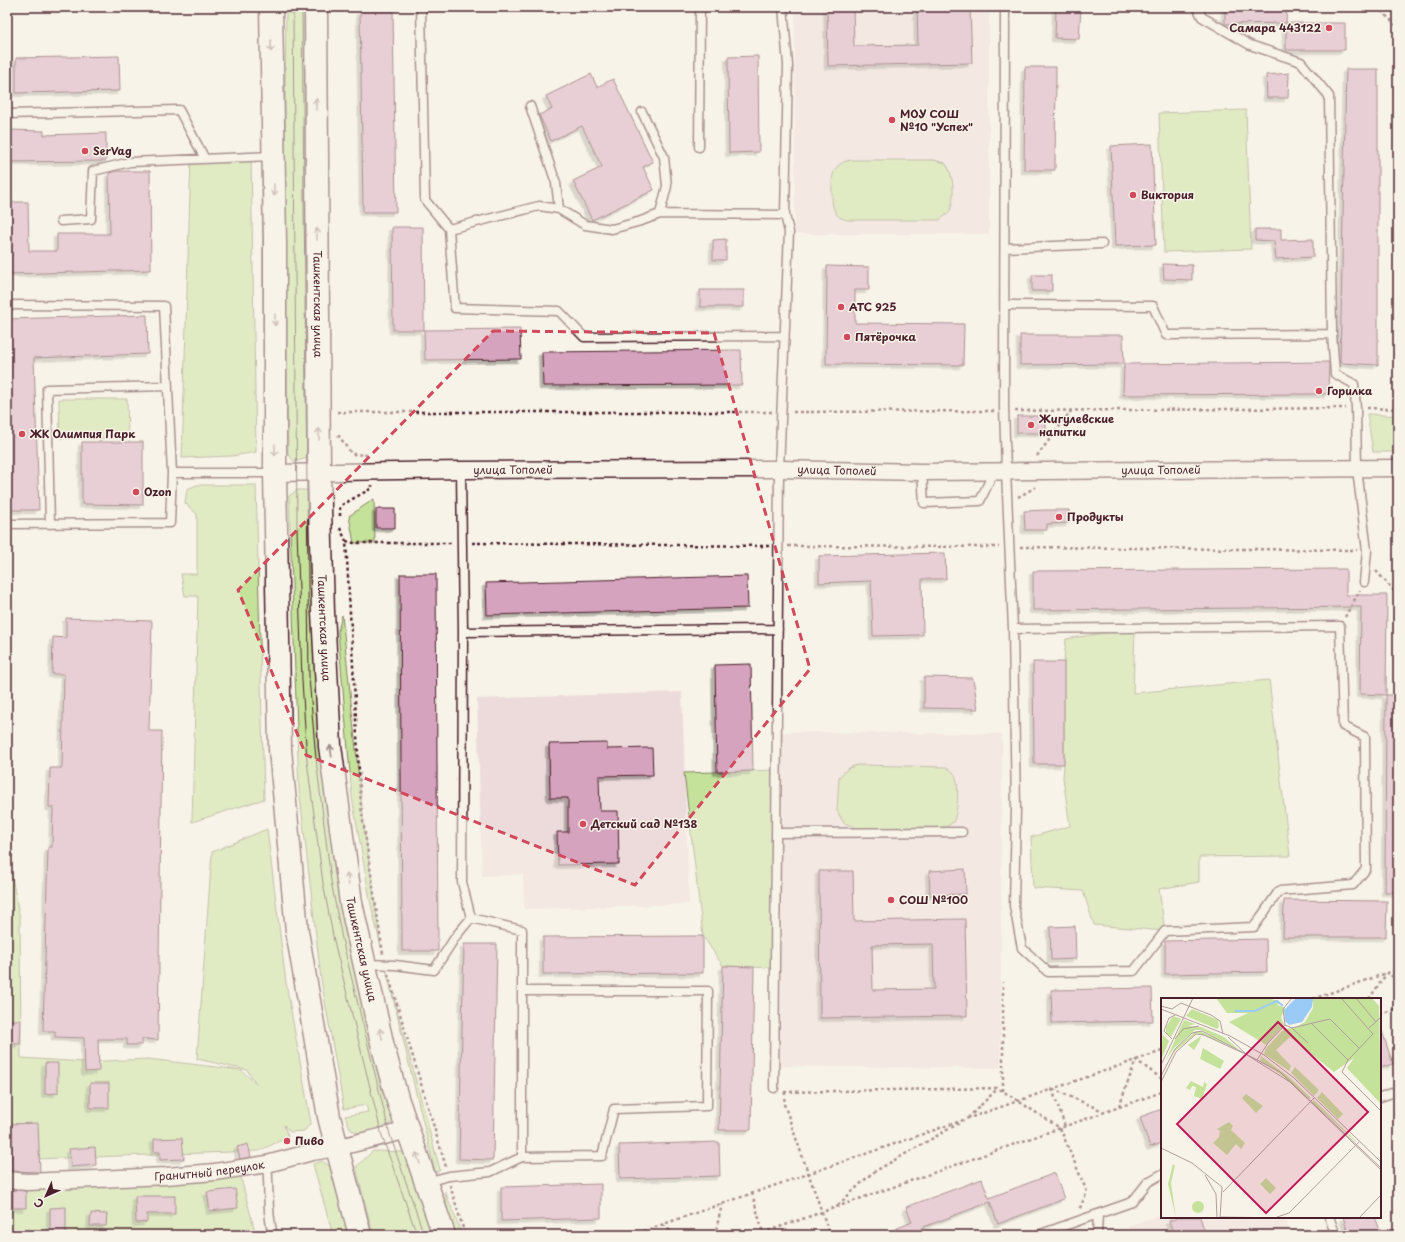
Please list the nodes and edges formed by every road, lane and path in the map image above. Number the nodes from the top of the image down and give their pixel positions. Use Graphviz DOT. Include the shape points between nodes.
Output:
graph roads {
  1 [pos="271,7"];
  2 [pos="316,7"];
  3 [pos="421,7"];
  4 [pos="700,7"];
  5 [pos="783,7"];
  6 [pos="1005,7"];
  7 [pos="1197,7"];
  8 [pos="1377,7"];
  9 [pos="1398,27"];
  10 [pos="530,106"];
  11 [pos="642,112"];
  12 [pos="7,114"];
  13 [pos="699,147"];
  14 [pos="274,156"];
  15 [pos="205,159"];
  16 [pos="559,209"];
  17 [pos="660,214"];
  18 [pos="785,215"];
  19 [pos="61,221"];
  20 [pos="449,229"];
  21 [pos="1102,244"];
  22 [pos="1005,248"];
  23 [pos="7,305"];
  24 [pos="1004,305"];
  25 [pos="1332,334"];
  26 [pos="784,336"];
  27 [pos="168,386"];
  28 [pos="1356,408"];
  29 [pos="1398,409"];
  30 [pos="332,411"];
  31 [pos="1004,411"];
  32 [pos="782,412"];
  33 [pos="338,431"];
  34 [pos="1398,468"];
  35 [pos="779,469"];
  36 [pos="1357,469"];
  37 [pos="461,470"];
  38 [pos="1000,471"];
  39 [pos="372,472"];
  40 [pos="922,472"];
  41 [pos="172,473"];
  42 [pos="275,473"];
  43 [pos="319,473"];
  44 [pos="7,524"];
  45 [pos="50,524"];
  46 [pos="330,524"];
  47 [pos="346,541"];
  48 [pos="462,543"];
  49 [pos="778,546"];
  50 [pos="1009,547"];
  51 [pos="1367,551"];
  52 [pos="1364,582"];
  53 [pos="1398,595"];
  54 [pos="1340,626"];
  55 [pos="778,629"];
  56 [pos="1014,629"];
  57 [pos="463,632"];
  58 [pos="962,832"];
  59 [pos="776,833"];
  60 [pos="471,918"];
  61 [pos="375,964"];
  62 [pos="1398,969"];
  63 [pos="1387,973"];
  64 [pos="1398,980"];
  65 [pos="1003,982"];
  66 [pos="522,991"];
  67 [pos="1316,998"];
  68 [pos="1371,998"];
  69 [pos="1398,1008"];
  70 [pos="1381,1014"];
  71 [pos="1161,1051"];
  72 [pos="1136,1060"];
  73 [pos="1161,1078"];
  74 [pos="774,1088"];
  75 [pos="998,1088"];
  76 [pos="1052,1089"];
  77 [pos="1398,1091"];
  78 [pos="785,1092"];
  79 [pos="1003,1092"];
  80 [pos="1161,1092"];
  81 [pos="1381,1097"];
  82 [pos="1018,1101"];
  83 [pos="1119,1107"];
  84 [pos="1106,1112"];
  85 [pos="967,1119"];
  86 [pos="1065,1126"];
  87 [pos="1060,1128"];
  88 [pos="408,1130"];
  89 [pos="336,1148"];
  90 [pos="522,1157"];
  91 [pos="268,1164"];
  92 [pos="809,1174"];
  93 [pos="1161,1175"];
  94 [pos="449,1176"];
  95 [pos="7,1180"];
  96 [pos="426,1182"];
  97 [pos="752,1193"];
  98 [pos="722,1204"];
  99 [pos="836,1207"];
  100 [pos="822,1212"];
  101 [pos="1098,1214"];
  102 [pos="1329,1218"];
  103 [pos="1073,1223"];
  104 [pos="663,1224"];
  105 [pos="763,1233"];
  106 [pos="273,1235"];
  107 [pos="360,1235"];
  108 [pos="444,1235"];
  109 [pos="465,1235"];
  110 [pos="632,1235"];
  111 [pos="676,1235"];
  112 [pos="715,1235"];
  113 [pos="757,1235"];
  114 [pos="830,1235"];
  115 [pos="1038,1235"];
  116 [pos="1097,1235"];
  117 [pos="1336,1235"];
  1 -- 14 [label="main road, one-way"];
  30 -- 2 [label="main road, Ташкентская улица, one-way"];
  3 -- 20 [label="lane" via="425,200"];
  4 -- 13 [label="lane"];
  5 -- 18 [label="lane" via="788,65"];
  6 -- 22 [label="lane"];
  7 -- 25 [label="lane" via="1202,17 1250,45 1301,62 1329,96"];
  8 -- 9 [label="path"];
  10 -- 16 [label="lane" via="556,184"];
  11 -- 17 [label="lane" via="664,157 667,186"];
  12 -- 15 [label="lane" via="179,110"];
  14 -- 15 [label="lane"];
  14 -- 42 [label="main road, one-way"];
  15 -- 19 [label="lane" via="130,162 92,171 91,219"];
  16 -- 17 [label="lane" via="585,225 612,229"];
  16 -- 20 [label="lane" via="539,206"];
  17 -- 18 [label="lane"];
  18 -- 26 [label="lane" via="789,232"];
  20 -- 26 [label="lane" via="455,308 559,311 584,337"];
  21 -- 22 [label="lane"];
  22 -- 24 [label="lane"];
  23 -- 27 [label="lane" via="164,306"];
  24 -- 25 [label="lane" via="1153,306 1166,335"];
  24 -- 31 [label="lane"];
  25 -- 28 [label="lane" via="1336,374 1354,384"];
  26 -- 32 [label="lane"];
  27 -- 41 [label="lane"];
  27 -- 45 [label="lane" via="47,389"];
  28 -- 29 [label="path"];
  28 -- 31 [label="path"];
  28 -- 36 [label="lane"];
  30 -- 32 [label="path"];
  43 -- 30 [label="main road, Ташкентская улица, one-way"];
  31 -- 32 [label="path"];
  31 -- 38 [label="lane"];
  32 -- 35 [label="lane"];
  33 -- 39 [label="path" via="338,438 352,454 371,455"];
  34 -- 36 [label="street, улица Тополей"];
  35 -- 37 [label="street, улица Тополей"];
  35 -- 40 [label="street, улица Тополей"];
  35 -- 49 [label="lane"];
  36 -- 38 [label="street, улица Тополей"];
  36 -- 51 [label="lane"];
  37 -- 39 [label="street, улица Тополей"];
  37 -- 48 [label="lane"];
  38 -- 40 [label="street, улица Тополей"];
  38 -- 40 [label="lane" via="980,501 924,503"];
  38 -- 50 [label="lane"];
  39 -- 43 [label="street, улица Тополей"];
  39 -- 46 [label="path" via="372,488 340,506"];
  41 -- 42 [label="lane"];
  41 -- 45 [label="lane" via="170,523"];
  42 -- 43 [label="street, улица Тополей"];
  42 -- 89 [label="main road" via="280,749 296,926"];
  43 -- 46 [label="main road, Ташкентская улица"];
  44 -- 45 [label="lane"];
  46 -- 47 [label="path" via="339,527"];
  61 -- 46 [label="main road, Ташкентская улица, one-way" via="351,902 330,746"];
  47 -- 48 [label="path"];
  47 -- 61 [label="path" via="362,807"];
  48 -- 49 [label="path"];
  48 -- 57 [label="lane"];
  49 -- 50 [label="path"];
  49 -- 55 [label="lane"];
  50 -- 51 [label="path"];
  50 -- 56 [label="lane"];
  51 -- 52 [label="lane"];
  51 -- 53 [label="path" via="1377,573"];
  52 -- 54 [label="path"];
  54 -- 56 [label="lane"];
  54 -- 56 [label="lane" via="1343,726 1365,737 1366,869 1353,885 1279,891 1254,927 1165,931 1134,971 1048,972 1022,948 1014,906"];
  55 -- 57 [label="lane"];
  55 -- 59 [label="lane"];
  57 -- 60 [label="lane" via="462,882"];
  58 -- 59 [label="lane"];
  59 -- 74 [label="lane"];
  60 -- 61 [label="lane" via="434,970"];
  60 -- 66 [label="lane" via="522,930"];
  88 -- 61 [label="main road, Ташкентская улица, one-way" via="384,1047"];
  61 -- 94 [label="path"];
  62 -- 63 [label="path"];
  63 -- 64 [label="path"];
  63 -- 67 [label="path"];
  63 -- 68 [label="path"];
  65 -- 79 [label="path"];
  66 -- 90 [label="lane"];
  66 -- 90 [label="lane" via="708,991 707,1106 614,1109 602,1156"];
  69 -- 70 [label="path"];
  71 -- 72 [label="path"];
  72 -- 73 [label="path"];
  72 -- 76 [label="path"];
  72 -- 83 [label="path"];
  74 -- 78 [label="path" via="776,1092"];
  75 -- 78 [label="path"];
  75 -- 79 [label="path"];
  75 -- 85 [label="path"];
  76 -- 82 [label="path"];
  76 -- 84 [label="path"];
  76 -- 86 [label="path"];
  77 -- 81 [label="lane"];
  78 -- 92 [label="path" via="784,1104"];
  79 -- 82 [label="path"];
  80 -- 83 [label="path"];
  82 -- 85 [label="path"];
  82 -- 87 [label="path"];
  83 -- 84 [label="path"];
  84 -- 86 [label="path"];
  85 -- 92 [label="path"];
  85 -- 99 [label="path" via="872,1173"];
  86 -- 87 [label="path"];
  87 -- 99 [label="path"];
  87 -- 103 [label="path" via="1087,1192"];
  88 -- 89 [label="street, Гранитный переулок"];
  96 -- 88 [label="main road, Ташкентская улица, one-way"];
  89 -- 91 [label="street, Гранитный переулок"];
  89 -- 107 [label="main road"];
  90 -- 94 [label="lane" via="490,1172"];
  91 -- 95 [label="street, Гранитный переулок" via="166,1176 26,1182"];
  91 -- 106 [label="lane" via="268,1210"];
  92 -- 97 [label="path"];
  92 -- 100 [label="path"];
  93 -- 101 [label="lane" via="1148,1182 1132,1202"];
  94 -- 96 [label="lane"];
  94 -- 109 [label="path"];
  96 -- 108 [label="main road, Ташкентская улица"];
  97 -- 98 [label="path"];
  97 -- 105 [label="path"];
  98 -- 104 [label="path"];
  98 -- 112 [label="path"];
  99 -- 100 [label="path"];
  100 -- 105 [label="path"];
  100 -- 114 [label="path"];
  101 -- 103 [label="lane"];
  101 -- 116 [label="lane"];
  102 -- 117 [label="lane"];
  103 -- 115 [label="lane"];
  104 -- 110 [label="path"];
  104 -- 111 [label="path"];
  105 -- 113 [label="path"];
}
